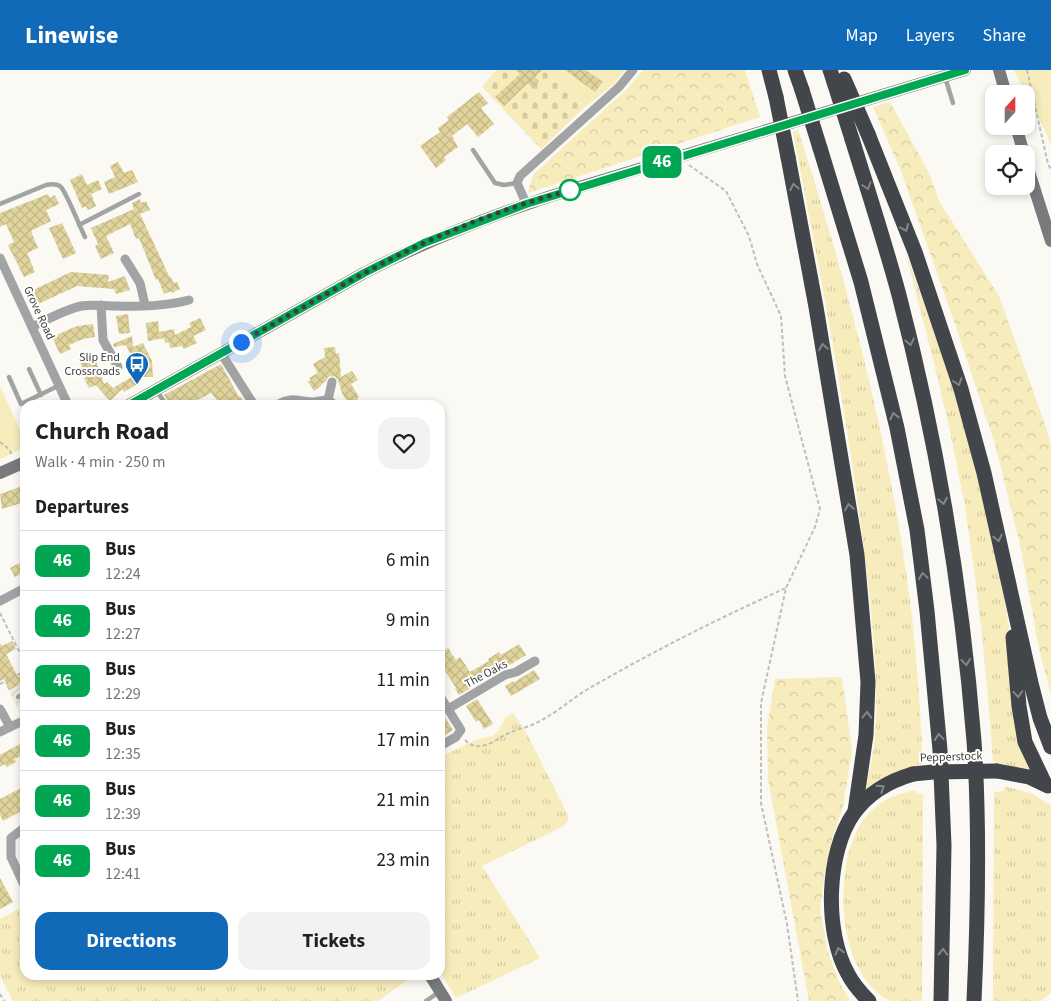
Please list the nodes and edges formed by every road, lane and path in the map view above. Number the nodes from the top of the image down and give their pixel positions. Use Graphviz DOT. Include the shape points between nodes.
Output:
graph roads {
  1 [pos="633,70"];
  2 [pos="769,70"];
  3 [pos="795,70"];
  4 [pos="965,70"];
  5 [pos="999,70"];
  6 [pos="1027,70"];
  7 [pos="837,75"];
  8 [pos="944,76"];
  9 [pos="1003,85"];
  10 [pos="953,103"];
  11 [pos="474,150"];
  12 [pos="676,158"];
  13 [pos="1051,169"];
  14 [pos="517,182"];
  15 [pos="1035,190"];
  16 [pos="138,194"];
  17 [pos="0,204"];
  18 [pos="526,204"];
  19 [pos="79,225"];
  20 [pos="85,237"];
  21 [pos="1051,241"];
  22 [pos="0,258"];
  23 [pos="125,259"];
  24 [pos="189,300"];
  25 [pos="101,305"];
  26 [pos="145,305"];
  27 [pos="32,328"];
  28 [pos="221,353"];
  29 [pos="118,367"];
  30 [pos="29,368"];
  31 [pos="9,377"];
  32 [pos="332,382"];
  33 [pos="58,386"];
  34 [pos="156,390"];
  35 [pos="41,394"];
  36 [pos="28,400"];
  37 [pos="68,400"];
  38 [pos="138,400"];
  39 [pos="163,400"];
  40 [pos="251,400"];
  41 [pos="286,400"];
  42 [pos="303,400"];
  43 [pos="331,400"];
  44 [pos="20,404"];
  45 [pos="0,442"];
  46 [pos="20,462"];
  47 [pos="20,465"];
  48 [pos="0,474"];
  49 [pos="1007,576"];
  50 [pos="786,588"];
  51 [pos="20,591"];
  52 [pos="0,601"];
  53 [pos="0,613"];
  54 [pos="20,653"];
  55 [pos="535,661"];
  56 [pos="20,674"];
  57 [pos="0,684"];
  58 [pos="445,704"];
  59 [pos="0,709"];
  60 [pos="448,709"];
  61 [pos="20,722"];
  62 [pos="10,727"];
  63 [pos="0,732"];
  64 [pos="460,734"];
  65 [pos="445,743"];
  66 [pos="1051,747"];
  67 [pos="1048,786"];
  68 [pos="855,811"];
  69 [pos="20,831"];
  70 [pos="20,875"];
  71 [pos="433,980"];
  72 [pos="0,994"];
  73 [pos="443,996"];
  74 [pos="865,998"];
  75 [pos="4,1001"];
  76 [pos="426,1001"];
  77 [pos="798,1001"];
  78 [pos="942,1001"];
  79 [pos="974,1001"];
  1 -- 14 [label="street" via="619,87"];
  68 -- 2 [label="highway, one-way, bridge" via="866,735 868,682 857,555 816,306"];
  78 -- 3 [label="highway, one-way, bridge" via="944,845 941,760 917,530 897,428 864,292"];
  4 -- 8 [label="main road"];
  5 -- 9 [label="main road"];
  6 -- 13 [label="path"];
  7 -- 49 [label="highway, one-way, bridge" via="868,134 915,252 961,389"];
  7 -- 79 [label="highway, one-way, bridge" via="852,139 899,294 926,410 961,610 974,742 977,823"];
  8 -- 10 [label="lane"];
  8 -- 12 [label="main road"];
  11 -- 14 [label="lane" via="495,183"];
  12 -- 18 [label="main road"];
  12 -- 50 [label="path" via="726,192 749,236 757,264 781,316 785,376 820,509 812,534"];
  14 -- 18 [label="street"];
  15 -- 21 [label="main road"];
  16 -- 19 [label="lane"];
  17 -- 19 [label="lane" via="55,184 61,187"];
  18 -- 28 [label="main road" via="400,254"];
  19 -- 20 [label="lane"];
  22 -- 27 [label="street, Grove Road"];
  23 -- 26 [label="street" via="140,283"];
  24 -- 26 [label="street"];
  25 -- 26 [label="street"];
  25 -- 27 [label="street" via="73,308"];
  25 -- 29 [label="street" via="104,340"];
  27 -- 33 [label="street, Grove Road"];
  28 -- 34 [label="main road"];
  28 -- 40 [label="street"];
  30 -- 35 [label="lane"];
  31 -- 44 [label="lane"];
  32 -- 43 [label="street"];
  33 -- 35 [label="lane"];
  33 -- 37 [label="street, Grove Road"];
  34 -- 38 [label="main road"];
  34 -- 39 [label="lane"];
  35 -- 36 [label="lane"];
  41 -- 42 [label="street"];
  45 -- 46 [label="path"];
  47 -- 48 [label="main road"];
  49 -- 66 [label="highway" via="1040,718"];
  49 -- 67 [label="highway, one-way" via="1022,729 1028,752"];
  50 -- 64 [label="path" via="664,648 587,690 535,724 510,732 493,743 472,745"];
  50 -- 77 [label="path" via="761,703 762,803 787,924"];
  51 -- 52 [label="street"];
  53 -- 54 [label="path"];
  55 -- 60 [label="street, The Oaks"];
  56 -- 57 [label="path"];
  58 -- 60 [label="street"];
  59 -- 62 [label="street"];
  60 -- 64 [label="street" via="461,729"];
  61 -- 62 [label="street"];
  62 -- 63 [label="street"];
  64 -- 65 [label="street"];
  68 -- 67 [label="highway, Pepperstock, one-way, bridge" via="883,785 914,774 997,771 1018,774"];
  74 -- 68 [label="highway, Pepperstock, one-way" via="847,973 840,956 832,906 836,856"];
  69 -- 70 [label="street" via="11,838 10,851"];
  71 -- 73 [label="main road"];
  72 -- 75 [label="path"];
  73 -- 76 [label="lane"];
}
